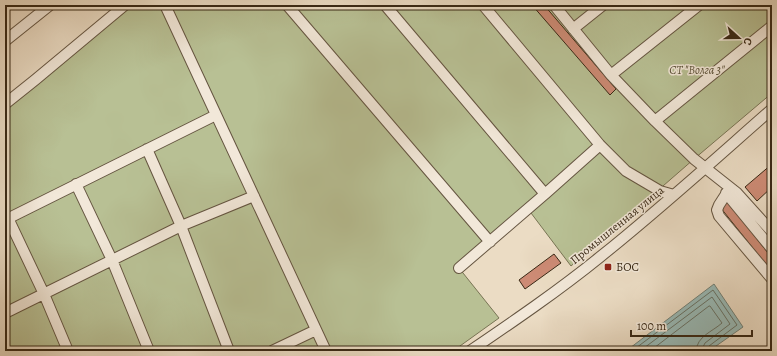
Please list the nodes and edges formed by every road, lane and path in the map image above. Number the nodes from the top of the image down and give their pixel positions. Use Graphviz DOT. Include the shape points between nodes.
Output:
graph roads {
  1 [pos="50,5"];
  2 [pos="125,5"];
  3 [pos="165,5"];
  4 [pos="287,5"];
  5 [pos="384,5"];
  6 [pos="483,5"];
  7 [pos="554,5"];
  8 [pos="603,5"];
  9 [pos="699,5"];
  10 [pos="772,26"];
  11 [pos="573,29"];
  12 [pos="5,41"];
  13 [pos="611,75"];
  14 [pos="5,104"];
  15 [pos="772,109"];
  16 [pos="216,115"];
  17 [pos="656,121"];
  18 [pos="600,145"];
  19 [pos="147,149"];
  20 [pos="705,168"];
  21 [pos="76,184"];
  22 [pos="728,190"];
  23 [pos="545,194"];
  24 [pos="674,195"];
  25 [pos="254,196"];
  26 [pos="7,219"];
  27 [pos="181,226"];
  28 [pos="772,232"];
  29 [pos="490,242"];
  30 [pos="772,249"];
  31 [pos="112,260"];
  32 [pos="459,268"];
  33 [pos="772,279"];
  34 [pos="44,294"];
  35 [pos="5,313"];
  36 [pos="316,330"];
  37 [pos="68,351"];
  38 [pos="149,351"];
  39 [pos="229,351"];
  40 [pos="272,351"];
  41 [pos="326,351"];
  42 [pos="470,351"];
  1 -- 12 [label="street"];
  2 -- 14 [label="street"];
  3 -- 16 [label="street"];
  4 -- 29 [label="street"];
  5 -- 23 [label="street"];
  6 -- 18 [label="street"];
  7 -- 11 [label="street"];
  8 -- 11 [label="street"];
  9 -- 13 [label="street"];
  10 -- 17 [label="street"];
  11 -- 13 [label="street"];
  13 -- 17 [label="street"];
  15 -- 20 [label="street, Промышленная улица"];
  16 -- 19 [label="street"];
  16 -- 25 [label="street"];
  17 -- 20 [label="street"];
  18 -- 23 [label="street"];
  18 -- 24 [label="street" via="626,171 660,191"];
  19 -- 21 [label="street"];
  19 -- 27 [label="street"];
  20 -- 22 [label="street"];
  20 -- 24 [label="street, Промышленная улица"];
  21 -- 26 [label="street"];
  21 -- 31 [label="street"];
  22 -- 28 [label="street" via="737,193"];
  22 -- 30 [label="street"];
  22 -- 33 [label="street" via="718,205 719,216"];
  23 -- 29 [label="street"];
  24 -- 42 [label="street, Промышленная улица" via="600,257"];
  25 -- 27 [label="street"];
  25 -- 36 [label="street"];
  26 -- 34 [label="street"];
  27 -- 31 [label="street"];
  27 -- 39 [label="street"];
  29 -- 32 [label="street"];
  31 -- 34 [label="street"];
  31 -- 38 [label="street"];
  34 -- 35 [label="street"];
  34 -- 37 [label="street"];
  36 -- 40 [label="street"];
  36 -- 41 [label="street"];
}
